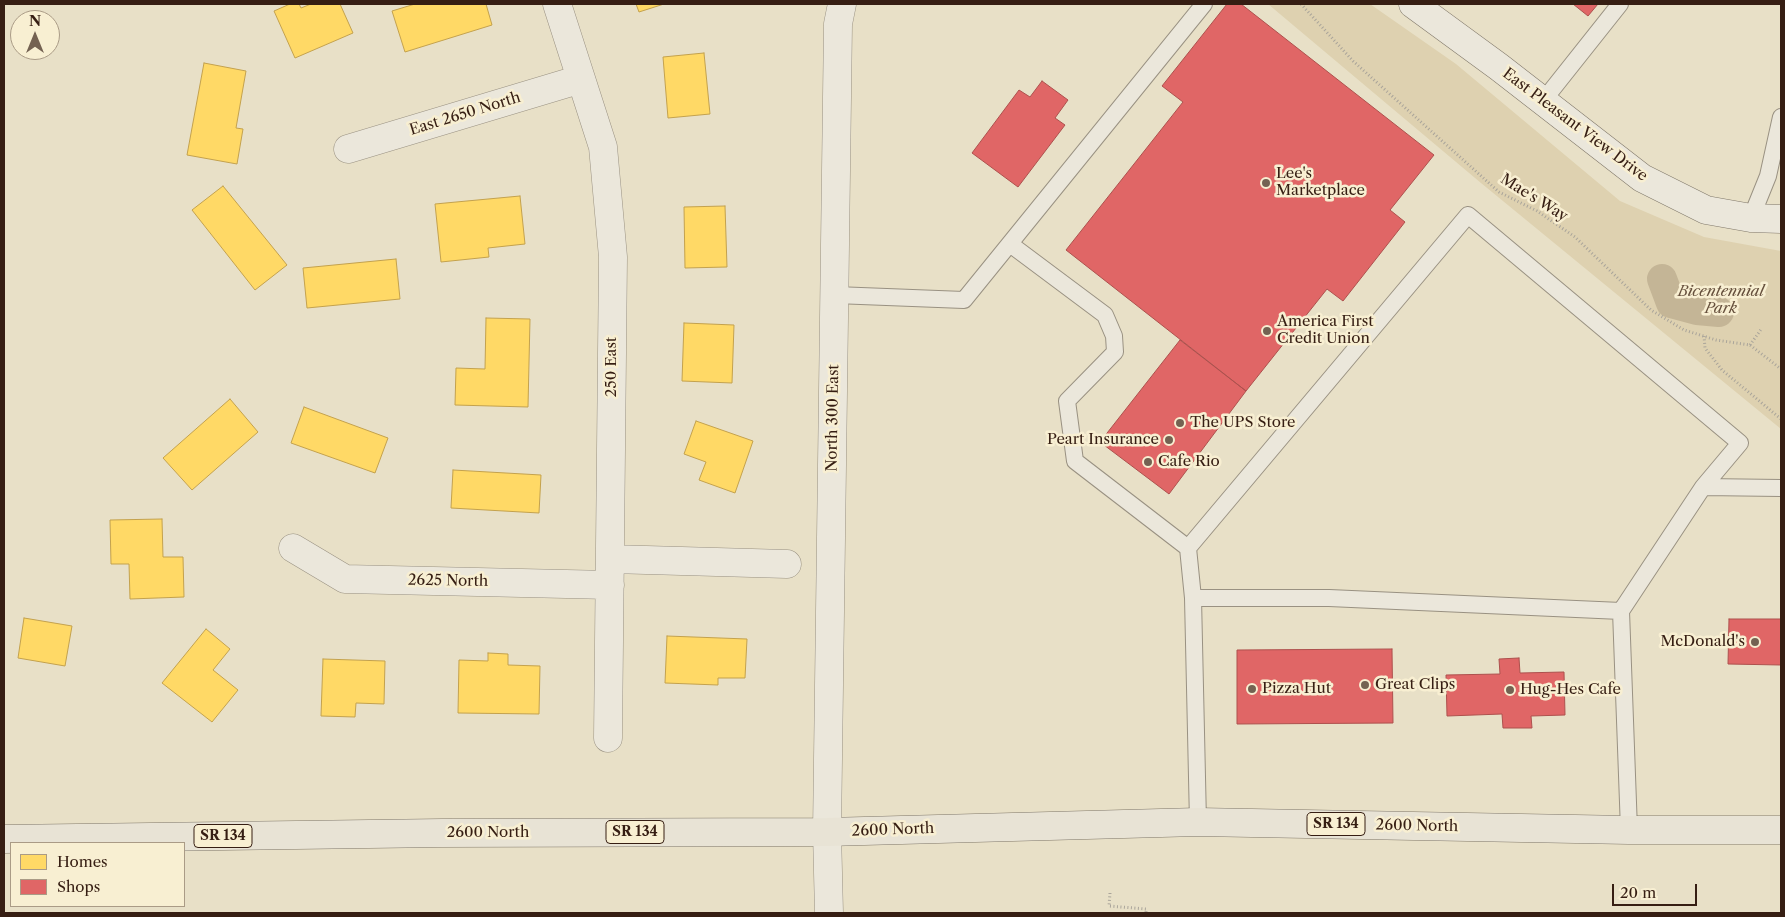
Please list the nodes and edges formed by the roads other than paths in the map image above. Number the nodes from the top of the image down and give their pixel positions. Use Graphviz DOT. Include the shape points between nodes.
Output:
graph roads {
  1 [pos="557,4"];
  2 [pos="842,4"];
  3 [pos="1204,4"];
  4 [pos="1620,4"];
  5 [pos="1423,6"];
  6 [pos="581,79"];
  7 [pos="1542,101"];
  8 [pos="1781,117"];
  9 [pos="348,149"];
  10 [pos="1751,218"];
  11 [pos="1781,219"];
  12 [pos="1010,244"];
  13 [pos="834,295"];
  14 [pos="1703,487"];
  15 [pos="1781,488"];
  16 [pos="293,548"];
  17 [pos="1188,548"];
  18 [pos="787,564"];
  19 [pos="611,572"];
  20 [pos="1193,598"];
  21 [pos="1621,611"];
  22 [pos="608,738"];
  23 [pos="1198,822"];
  24 [pos="1629,830"];
  25 [pos="1781,830"];
  26 [pos="827,832"];
  27 [pos="4,839"];
  28 [pos="829,913"];
  1 -- 6 [label="street, 250 East"];
  2 -- 13 [label="street, North 300 East" via="838,24"];
  3 -- 12 [label="lane"];
  4 -- 7 [label="lane"];
  5 -- 7 [label="street, East Pleasant View Drive"];
  6 -- 9 [label="street, East 2650 North"];
  6 -- 19 [label="street, 250 East" via="603,146 613,257"];
  7 -- 10 [label="street, East Pleasant View Drive" via="1642,178 1706,210"];
  8 -- 10 [label="lane" via="1768,176"];
  10 -- 11 [label="street, East Pleasant View Drive"];
  12 -- 13 [label="lane" via="964,300"];
  12 -- 17 [label="lane" via="1105,315 1114,336 1115,352 1067,401 1075,461"];
  13 -- 26 [label="street, North 300 East"];
  14 -- 15 [label="lane"];
  14 -- 17 [label="lane" via="1740,443 1468,215"];
  14 -- 21 [label="lane"];
  16 -- 19 [label="street, 2625 North" via="345,579"];
  17 -- 20 [label="lane"];
  18 -- 19 [label="street, 2625 North"];
  19 -- 22 [label="street, 250 East"];
  20 -- 21 [label="lane" via="1330,598"];
  20 -- 23 [label="lane"];
  21 -- 24 [label="lane"];
  23 -- 24 [label="main road, 2600 North / SR 134"];
  23 -- 26 [label="main road, 2600 North / SR 134"];
  24 -- 25 [label="main road, 2600 North / SR 134"];
  26 -- 27 [label="main road, 2600 North / SR 134"];
  26 -- 28 [label="street, North 300 East"];
}
